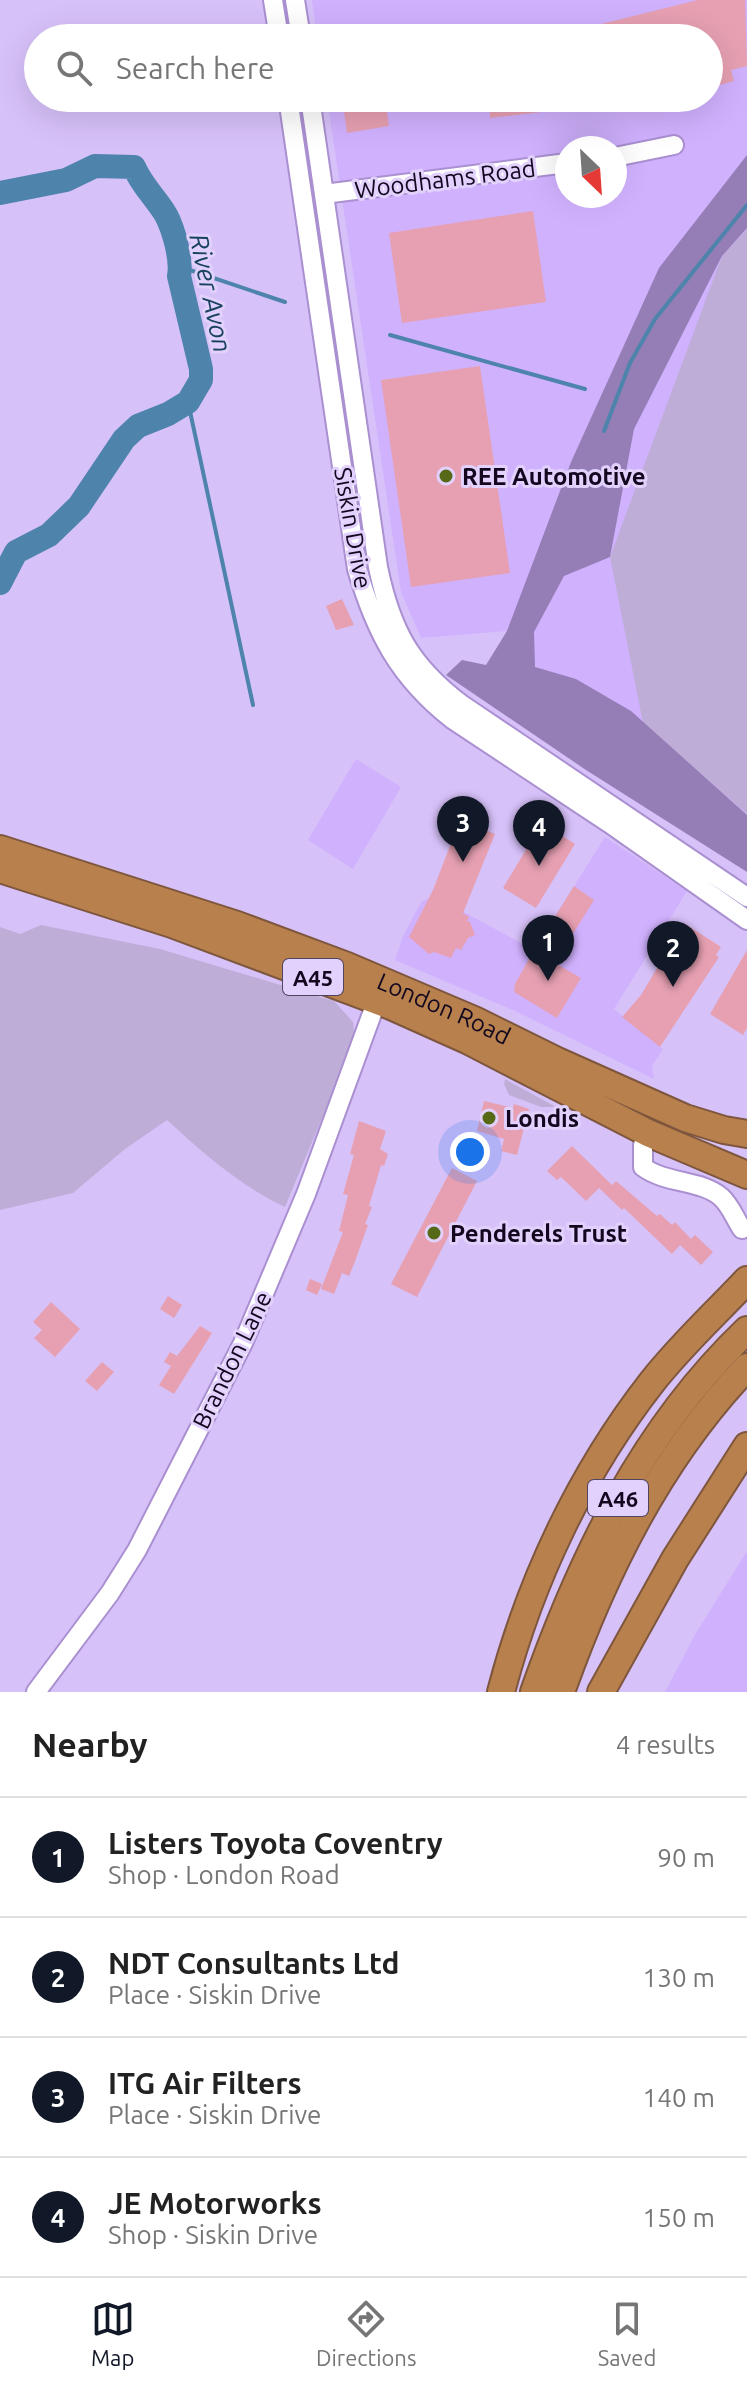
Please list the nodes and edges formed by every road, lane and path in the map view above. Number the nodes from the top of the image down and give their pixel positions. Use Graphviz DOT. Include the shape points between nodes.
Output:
graph roads {
  1 [pos="273,0"];
  2 [pos="295,0"];
  3 [pos="277,24"];
  4 [pos="299,24"];
  5 [pos="290,112"];
  6 [pos="312,112"];
  7 [pos="674,145"];
  8 [pos="627,155"];
  9 [pos="555,165"];
  10 [pos="324,194"];
  11 [pos="0,849"];
  12 [pos="0,869"];
  13 [pos="747,897"];
  14 [pos="747,920"];
  15 [pos="377,1000"];
  16 [pos="648,1133"];
  17 [pos="747,1134"];
  18 [pos="747,1175"];
  19 [pos="735,1227"];
  20 [pos="747,1280"];
  21 [pos="747,1330"];
  22 [pos="747,1367"];
  23 [pos="747,1446"];
  24 [pos="36,1692"];
  25 [pos="501,1692"];
  26 [pos="534,1692"];
  27 [pos="561,1692"];
  28 [pos="601,1692"];
  1 -- 3 [label="street"];
  2 -- 4 [label="street"];
  5 -- 14 [label="street, Siskin Drive" via="357,569 378,631 429,701"];
  6 -- 10 [label="street, Siskin Drive"];
  7 -- 8 [label="street"];
  9 -- 10 [label="street, Woodhams Road"];
  10 -- 13 [label="street, Siskin Drive" via="378,567 400,636 424,670 461,704"];
  11 -- 17 [label="highway, London Road / A45" via="347,966 685,1118"];
  12 -- 15 [label="highway, London Road / A45" via="172,924"];
  15 -- 16 [label="highway, London Road / A45"];
  15 -- 24 [label="street, Brandon Lane" via="306,1194 243,1343 137,1550"];
  16 -- 18 [label="highway, London Road / A45"];
  16 -- 19 [label="street" via="643,1167 720,1196"];
  20 -- 25 [label="highway" via="651,1383 607,1448 560,1528 532,1591"];
  21 -- 26 [label="highway, A46" via="681,1404 611,1509 559,1621"];
  22 -- 27 [label="highway, A46" via="660,1479 615,1560"];
  23 -- 28 [label="highway" via="675,1559"];
}
